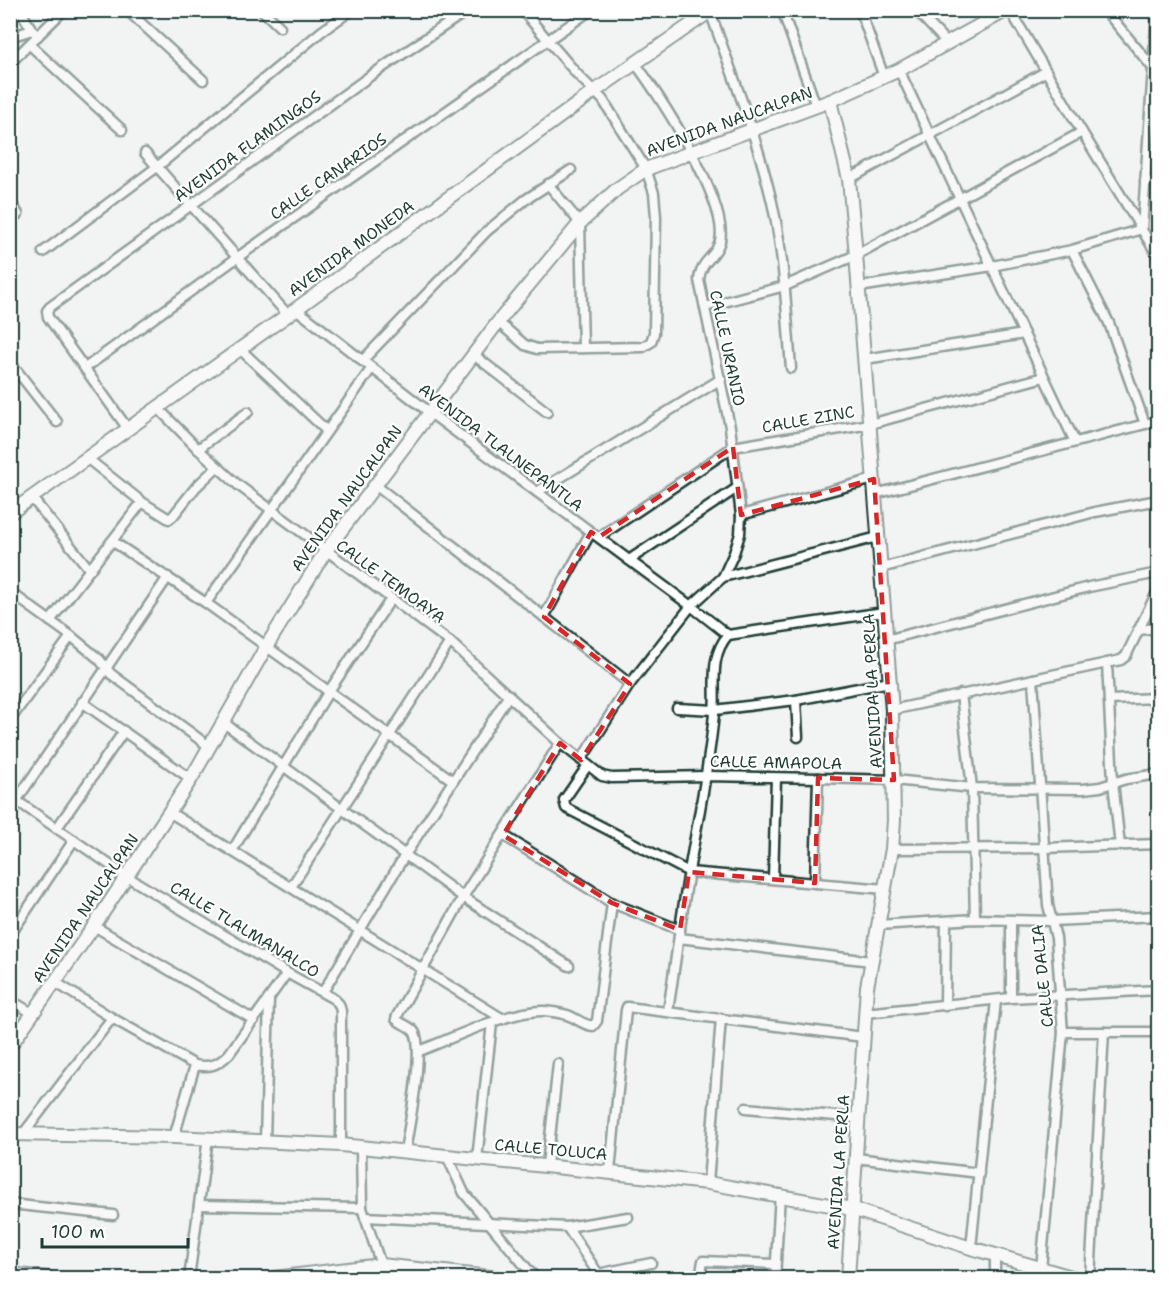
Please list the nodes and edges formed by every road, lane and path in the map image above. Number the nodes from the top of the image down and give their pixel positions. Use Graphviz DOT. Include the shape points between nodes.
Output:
graph roads {
  1 [pos="20,10"];
  2 [pos="64,10"];
  3 [pos="127,10"];
  4 [pos="262,10"];
  5 [pos="352,10"];
  6 [pos="468,10"];
  7 [pos="522,10"];
  8 [pos="591,10"];
  9 [pos="782,10"];
  10 [pos="860,10"];
  11 [pos="916,10"];
  12 [pos="1009,10"];
  13 [pos="1105,10"];
  14 [pos="1157,10"];
  15 [pos="711,11"];
  16 [pos="280,27"];
  17 [pos="35,33"];
  18 [pos="10,37"];
  19 [pos="1157,38"];
  20 [pos="547,40"];
  21 [pos="948,44"];
  22 [pos="30,45"];
  23 [pos="10,63"];
  24 [pos="635,63"];
  25 [pos="1153,68"];
  26 [pos="898,70"];
  27 [pos="1046,72"];
  28 [pos="884,76"];
  29 [pos="203,80"];
  30 [pos="595,91"];
  31 [pos="830,101"];
  32 [pos="816,106"];
  33 [pos="1154,112"];
  34 [pos="122,130"];
  35 [pos="752,130"];
  36 [pos="1082,132"];
  37 [pos="929,136"];
  38 [pos="692,152"];
  39 [pos="145,153"];
  40 [pos="158,166"];
  41 [pos="646,169"];
  42 [pos="570,170"];
  43 [pos="849,179"];
  44 [pos="1145,181"];
  45 [pos="1158,182"];
  46 [pos="548,184"];
  47 [pos="959,197"];
  48 [pos="10,201"];
  49 [pos="191,205"];
  50 [pos="14,216"];
  51 [pos="580,223"];
  52 [pos="1142,230"];
  53 [pos="1072,250"];
  54 [pos="43,252"];
  55 [pos="856,255"];
  56 [pos="1158,256"];
  57 [pos="238,257"];
  58 [pos="992,266"];
  59 [pos="785,286"];
  60 [pos="859,287"];
  61 [pos="705,307"];
  62 [pos="292,312"];
  63 [pos="498,322"];
  64 [pos="1024,334"];
  65 [pos="583,348"];
  66 [pos="240,349"];
  67 [pos="474,355"];
  68 [pos="865,359"];
  69 [pos="362,361"];
  70 [pos="10,362"];
  71 [pos="85,368"];
  72 [pos="791,368"];
  73 [pos="371,369"];
  74 [pos="1044,377"];
  75 [pos="721,379"];
  76 [pos="158,408"];
  77 [pos="248,412"];
  78 [pos="429,412"];
  79 [pos="547,412"];
  80 [pos="1157,421"];
  81 [pos="57,422"];
  82 [pos="870,424"];
  83 [pos="1145,424"];
  84 [pos="128,429"];
  85 [pos="327,431"];
  86 [pos="1075,442"];
  87 [pos="733,447"];
  88 [pos="198,449"];
  89 [pos="88,459"];
  90 [pos="217,467"];
  91 [pos="874,479"];
  92 [pos="374,484"];
  93 [pos="737,488"];
  94 [pos="537,492"];
  95 [pos="875,494"];
  96 [pos="32,498"];
  97 [pos="1158,500"];
  98 [pos="142,502"];
  99 [pos="270,509"];
  100 [pos="10,513"];
  101 [pos="741,515"];
  102 [pos="591,532"];
  103 [pos="599,537"];
  104 [pos="878,537"];
  105 [pos="112,541"];
  106 [pos="325,552"];
  107 [pos="629,560"];
  108 [pos="881,568"];
  109 [pos="90,570"];
  110 [pos="1158,573"];
  111 [pos="168,577"];
  112 [pos="723,577"];
  113 [pos="1158,590"];
  114 [pos="10,592"];
  115 [pos="391,599"];
  116 [pos="206,603"];
  117 [pos="691,606"];
  118 [pos="884,612"];
  119 [pos="544,617"];
  120 [pos="50,621"];
  121 [pos="1158,628"];
  122 [pos="1138,630"];
  123 [pos="728,635"];
  124 [pos="71,636"];
  125 [pos="886,640"];
  126 [pos="450,642"];
  127 [pos="266,647"];
  128 [pos="1107,663"];
  129 [pos="106,668"];
  130 [pos="1033,680"];
  131 [pos="890,682"];
  132 [pos="630,684"];
  133 [pos="329,691"];
  134 [pos="962,694"];
  135 [pos="509,695"];
  136 [pos="1158,698"];
  137 [pos="796,700"];
  138 [pos="1109,700"];
  139 [pos="82,702"];
  140 [pos="677,708"];
  141 [pos="715,710"];
  142 [pos="892,710"];
  143 [pos="10,720"];
  144 [pos="224,723"];
  145 [pos="124,731"];
  146 [pos="389,735"];
  147 [pos="798,737"];
  148 [pos="560,743"];
  149 [pos="210,747"];
  150 [pos="584,763"];
  151 [pos="284,767"];
  152 [pos="1158,774"];
  153 [pos="707,776"];
  154 [pos="606,778"];
  155 [pos="776,778"];
  156 [pos="818,778"];
  157 [pos="191,779"];
  158 [pos="452,780"];
  159 [pos="894,780"];
  160 [pos="1113,783"];
  161 [pos="972,788"];
  162 [pos="1041,789"];
  163 [pos="17,801"];
  164 [pos="341,809"];
  165 [pos="10,810"];
  166 [pos="169,812"];
  167 [pos="57,828"];
  168 [pos="503,835"];
  169 [pos="74,840"];
  170 [pos="1158,844"];
  171 [pos="1120,846"];
  172 [pos="975,847"];
  173 [pos="1044,848"];
  174 [pos="892,849"];
  175 [pos="232,851"];
  176 [pos="405,855"];
  177 [pos="689,872"];
  178 [pos="126,876"];
  179 [pos="773,879"];
  180 [pos="815,883"];
  181 [pos="291,887"];
  182 [pos="885,889"];
  183 [pos="463,897"];
  184 [pos="612,903"];
  185 [pos="1158,916"];
  186 [pos="975,920"];
  187 [pos="1011,920"];
  188 [pos="946,921"];
  189 [pos="1052,921"];
  190 [pos="878,925"];
  191 [pos="94,926"];
  192 [pos="359,930"];
  193 [pos="680,934"];
  194 [pos="10,935"];
  195 [pos="871,961"];
  196 [pos="569,966"];
  197 [pos="422,968"];
  198 [pos="287,973"];
  199 [pos="56,982"];
  200 [pos="1158,990"];
  201 [pos="323,992"];
  202 [pos="1061,995"];
  203 [pos="1011,998"];
  204 [pos="269,999"];
  205 [pos="10,1000"];
  206 [pos="996,1000"];
  207 [pos="945,1006"];
  208 [pos="668,1011"];
  209 [pos="865,1013"];
  210 [pos="34,1014"];
  211 [pos="112,1018"];
  212 [pos="503,1018"];
  213 [pos="721,1018"];
  214 [pos="254,1020"];
  215 [pos="492,1023"];
  216 [pos="1063,1032"];
  217 [pos="1104,1032"];
  218 [pos="1158,1032"];
  219 [pos="863,1037"];
  220 [pos="10,1046"];
  221 [pos="419,1052"];
  222 [pos="558,1064"];
  223 [pos="195,1065"];
  224 [pos="746,1108"];
  225 [pos="858,1118"];
  226 [pos="17,1134"];
  227 [pos="174,1137"];
  228 [pos="208,1138"];
  229 [pos="265,1141"];
  230 [pos="341,1145"];
  231 [pos="361,1147"];
  232 [pos="405,1151"];
  233 [pos="447,1156"];
  234 [pos="856,1158"];
  235 [pos="477,1159"];
  236 [pos="547,1165"];
  237 [pos="610,1171"];
  238 [pos="980,1173"];
  239 [pos="708,1183"];
  240 [pos="780,1194"];
  241 [pos="10,1204"];
  242 [pos="199,1205"];
  243 [pos="362,1208"];
  244 [pos="852,1209"];
  245 [pos="113,1215"];
  246 [pos="365,1217"];
  247 [pos="628,1217"];
  248 [pos="487,1222"];
  249 [pos="567,1227"];
  250 [pos="971,1248"];
  251 [pos="995,1255"];
  252 [pos="651,1263"];
  253 [pos="775,1264"];
  254 [pos="381,1265"];
  255 [pos="1041,1269"];
  256 [pos="10,1274"];
  257 [pos="600,1276"];
  258 [pos="48,1278"];
  259 [pos="189,1278"];
  260 [pos="278,1278"];
  261 [pos="499,1278"];
  262 [pos="535,1278"];
  263 [pos="700,1278"];
  264 [pos="775,1278"];
  265 [pos="848,1278"];
  266 [pos="995,1278"];
  267 [pos="1075,1278"];
  268 [pos="1090,1278"];
  1 -- 17 [label="street"];
  2 -- 17 [label="street"];
  3 -- 29 [label="street"];
  4 -- 16 [label="street"];
  5 -- 40 [label="street"];
  6 -- 49 [label="street, AVENIDA FLAMINGOS"];
  7 -- 20 [label="street"];
  8 -- 20 [label="street, CALLE CANARIOS"];
  9 -- 32 [label="street"];
  10 -- 28 [label="street"];
  11 -- 21 [label="street"];
  12 -- 21 [label="main road, AVENIDA NAUCALPAN"];
  12 -- 27 [label="street"];
  13 -- 25 [label="street"];
  14 -- 19 [label="street"];
  15 -- 24 [label="main road, AVENIDA MONEDA"];
  15 -- 35 [label="street"];
  17 -- 18 [label="street"];
  17 -- 22 [label="street"];
  19 -- 25 [label="street"];
  20 -- 30 [label="street"];
  20 -- 57 [label="street, CALLE CANARIOS"];
  21 -- 26 [label="main road, AVENIDA NAUCALPAN"];
  22 -- 23 [label="street"];
  22 -- 34 [label="street"];
  24 -- 30 [label="main road, AVENIDA MONEDA"];
  24 -- 38 [label="street, CALLE URANIO"];
  25 -- 33 [label="street"];
  26 -- 28 [label="main road, AVENIDA NAUCALPAN"];
  26 -- 37 [label="street"];
  27 -- 36 [label="street"];
  27 -- 37 [label="street"];
  28 -- 31 [label="main road, AVENIDA NAUCALPAN"];
  30 -- 41 [label="street" via="612,110"];
  30 -- 62 [label="main road, AVENIDA MONEDA"];
  31 -- 32 [label="main road, AVENIDA NAUCALPAN"];
  31 -- 43 [label="main road, AVENIDA LA PERLA"];
  32 -- 35 [label="main road, AVENIDA NAUCALPAN"];
  33 -- 44 [label="street"];
  35 -- 38 [label="main road, AVENIDA NAUCALPAN"];
  35 -- 59 [label="street" via="775,215"];
  36 -- 47 [label="street"];
  36 -- 52 [label="street"];
  37 -- 43 [label="street"];
  37 -- 47 [label="street"];
  38 -- 41 [label="main road, AVENIDA NAUCALPAN"];
  38 -- 61 [label="street, CALLE URANIO" via="720,223 721,239 700,272"];
  39 -- 40 [label="street, AVENIDA TLALNEPANTLA"];
  40 -- 49 [label="street, AVENIDA TLALNEPANTLA"];
  40 -- 54 [label="street"];
  41 -- 51 [label="main road, AVENIDA NAUCALPAN"];
  41 -- 65 [label="street" via="656,217 651,342 643,347"];
  42 -- 46 [label="street"];
  43 -- 55 [label="main road, AVENIDA LA PERLA"];
  44 -- 45 [label="street"];
  44 -- 52 [label="street"];
  46 -- 51 [label="street"];
  46 -- 69 [label="street" via="487,231"];
  47 -- 55 [label="street"];
  47 -- 58 [label="street"];
  48 -- 50 [label="street"];
  49 -- 57 [label="street, AVENIDA TLALNEPANTLA"];
  49 -- 71 [label="street, AVENIDA FLAMINGOS" via="47,311"];
  51 -- 63 [label="main road, AVENIDA NAUCALPAN"];
  51 -- 65 [label="street"];
  52 -- 53 [label="street"];
  52 -- 56 [label="street"];
  53 -- 58 [label="street"];
  53 -- 83 [label="street" via="1108,323"];
  55 -- 59 [label="street"];
  55 -- 60 [label="main road, AVENIDA LA PERLA"];
  57 -- 62 [label="street, AVENIDA TLALNEPANTLA"];
  57 -- 71 [label="street, CALLE CANARIOS"];
  58 -- 60 [label="street"];
  58 -- 64 [label="street"];
  59 -- 61 [label="street"];
  59 -- 72 [label="street"];
  60 -- 68 [label="main road, AVENIDA LA PERLA"];
  61 -- 75 [label="street, CALLE URANIO"];
  62 -- 66 [label="main road, AVENIDA MONEDA"];
  62 -- 69 [label="street, AVENIDA TLALNEPANTLA"];
  63 -- 65 [label="street" via="525,345 537,349"];
  63 -- 67 [label="main road, AVENIDA NAUCALPAN"];
  64 -- 68 [label="street"];
  64 -- 74 [label="street"];
  66 -- 76 [label="main road, AVENIDA MONEDA"];
  66 -- 85 [label="street"];
  67 -- 78 [label="main road, AVENIDA NAUCALPAN"];
  67 -- 79 [label="street"];
  68 -- 82 [label="main road, AVENIDA LA PERLA"];
  69 -- 73 [label="street, AVENIDA TLALNEPANTLA"];
  70 -- 81 [label="street"];
  71 -- 84 [label="street"];
  73 -- 78 [label="street, AVENIDA TLALNEPANTLA"];
  73 -- 85 [label="street"];
  74 -- 82 [label="street, CALLE ZINC"];
  74 -- 86 [label="street"];
  75 -- 87 [label="street, CALLE URANIO"];
  75 -- 94 [label="street"];
  76 -- 84 [label="main road, AVENIDA MONEDA"];
  76 -- 88 [label="street, CALLE TEMOAYA"];
  77 -- 88 [label="street"];
  78 -- 92 [label="main road, AVENIDA NAUCALPAN"];
  78 -- 94 [label="street, AVENIDA TLALNEPANTLA"];
  80 -- 83 [label="street"];
  82 -- 87 [label="street, CALLE ZINC"];
  82 -- 91 [label="main road, AVENIDA LA PERLA"];
  83 -- 86 [label="street"];
  84 -- 89 [label="main road, AVENIDA MONEDA"];
  85 -- 99 [label="street"];
  86 -- 95 [label="street"];
  87 -- 93 [label="street, CALLE URANIO"];
  87 -- 103 [label="street, CALLE ZINC"];
  88 -- 90 [label="street, CALLE TEMOAYA"];
  89 -- 96 [label="main road, AVENIDA MONEDA"];
  89 -- 98 [label="street"];
  90 -- 98 [label="street" via="169,519"];
  90 -- 99 [label="street, CALLE TEMOAYA"];
  91 -- 95 [label="main road, AVENIDA LA PERLA"];
  91 -- 101 [label="street"];
  92 -- 106 [label="main road, AVENIDA NAUCALPAN"];
  92 -- 119 [label="street"];
  93 -- 101 [label="street, CALLE URANIO"];
  93 -- 107 [label="street"];
  94 -- 102 [label="street, AVENIDA TLALNEPANTLA"];
  95 -- 104 [label="main road, AVENIDA LA PERLA"];
  96 -- 100 [label="main road, AVENIDA MONEDA"];
  96 -- 109 [label="street"];
  97 -- 108 [label="street" via="1095,512"];
  98 -- 105 [label="street"];
  99 -- 106 [label="street, CALLE TEMOAYA"];
  99 -- 116 [label="street"];
  101 -- 112 [label="street, CALLE URANIO" via="740,534"];
  102 -- 103 [label="street, AVENIDA TLALNEPANTLA"];
  102 -- 119 [label="street"];
  103 -- 107 [label="street, AVENIDA TLALNEPANTLA"];
  104 -- 108 [label="main road, AVENIDA LA PERLA"];
  104 -- 112 [label="street"];
  105 -- 109 [label="street"];
  105 -- 111 [label="street"];
  106 -- 115 [label="street, CALLE TEMOAYA"];
  106 -- 127 [label="main road, AVENIDA NAUCALPAN"];
  107 -- 117 [label="street, AVENIDA TLALNEPANTLA"];
  108 -- 118 [label="main road, AVENIDA LA PERLA"];
  109 -- 120 [label="street"];
  110 -- 125 [label="street"];
  111 -- 116 [label="street"];
  111 -- 129 [label="street"];
  112 -- 117 [label="street"];
  113 -- 122 [label="street"];
  114 -- 120 [label="street"];
  115 -- 126 [label="street, CALLE TEMOAYA"];
  115 -- 133 [label="street"];
  116 -- 127 [label="street"];
  117 -- 123 [label="street"];
  117 -- 132 [label="street"];
  118 -- 123 [label="street"];
  118 -- 125 [label="main road, AVENIDA LA PERLA"];
  119 -- 132 [label="street"];
  120 -- 124 [label="street"];
  121 -- 122 [label="street"];
  122 -- 128 [label="street" via="1124,658"];
  123 -- 141 [label="street" via="717,651"];
  124 -- 129 [label="street"];
  124 -- 143 [label="street"];
  125 -- 131 [label="main road, AVENIDA LA PERLA"];
  126 -- 135 [label="street, CALLE TEMOAYA"];
  126 -- 146 [label="street"];
  127 -- 133 [label="street"];
  127 -- 144 [label="main road, AVENIDA NAUCALPAN"];
  128 -- 130 [label="street"];
  128 -- 138 [label="street"];
  129 -- 139 [label="street"];
  129 -- 149 [label="street"];
  130 -- 134 [label="street"];
  130 -- 162 [label="street, CALLE DALIA"];
  131 -- 137 [label="street"];
  131 -- 142 [label="main road, AVENIDA LA PERLA"];
  132 -- 150 [label="street"];
  133 -- 146 [label="street"];
  133 -- 151 [label="street"];
  134 -- 142 [label="street"];
  134 -- 161 [label="street"];
  135 -- 148 [label="street, CALLE TEMOAYA"];
  135 -- 158 [label="street"];
  136 -- 138 [label="street"];
  137 -- 141 [label="street"];
  137 -- 147 [label="street"];
  138 -- 160 [label="street"];
  139 -- 145 [label="street"];
  139 -- 163 [label="street"];
  140 -- 141 [label="street"];
  141 -- 153 [label="street"];
  142 -- 159 [label="main road, AVENIDA LA PERLA"];
  144 -- 149 [label="main road, AVENIDA NAUCALPAN"];
  144 -- 151 [label="street"];
  145 -- 157 [label="street"];
  145 -- 167 [label="street"];
  146 -- 158 [label="street"];
  146 -- 164 [label="street"];
  148 -- 150 [label="street, CALLE TEMOAYA"];
  148 -- 168 [label="street"];
  149 -- 157 [label="main road, AVENIDA NAUCALPAN"];
  150 -- 154 [label="street, CALLE TEMOAYA"];
  150 -- 177 [label="street" via="564,800 566,808"];
  151 -- 164 [label="street"];
  151 -- 175 [label="street"];
  152 -- 160 [label="street, CALLE AMAPOLA"];
  153 -- 154 [label="street, CALLE AMAPOLA"];
  153 -- 155 [label="street, CALLE AMAPOLA"];
  153 -- 177 [label="street"];
  155 -- 156 [label="street, CALLE AMAPOLA"];
  155 -- 179 [label="street"];
  156 -- 159 [label="street, CALLE AMAPOLA"];
  156 -- 180 [label="street"];
  157 -- 166 [label="main road, AVENIDA NAUCALPAN"];
  158 -- 176 [label="street"];
  159 -- 161 [label="street, CALLE AMAPOLA"];
  159 -- 174 [label="main road, AVENIDA LA PERLA"];
  160 -- 162 [label="street, CALLE AMAPOLA" via="1083,789"];
  160 -- 171 [label="street"];
  161 -- 162 [label="street, CALLE AMAPOLA"];
  161 -- 172 [label="street"];
  162 -- 173 [label="street, CALLE DALIA"];
  163 -- 165 [label="street"];
  163 -- 167 [label="street, CALLE TLALMANALCO"];
  164 -- 176 [label="street"];
  164 -- 181 [label="street"];
  166 -- 175 [label="street"];
  166 -- 178 [label="main road, AVENIDA NAUCALPAN"];
  167 -- 169 [label="street, CALLE TLALMANALCO"];
  168 -- 183 [label="street"];
  168 -- 184 [label="street"];
  169 -- 178 [label="street, CALLE TLALMANALCO"];
  169 -- 194 [label="street"];
  170 -- 171 [label="street"];
  171 -- 173 [label="street"];
  172 -- 173 [label="street"];
  172 -- 174 [label="street"];
  172 -- 186 [label="street"];
  173 -- 189 [label="street, CALLE DALIA"];
  174 -- 182 [label="main road, AVENIDA LA PERLA"];
  175 -- 181 [label="street"];
  176 -- 183 [label="street"];
  176 -- 192 [label="street"];
  177 -- 179 [label="street"];
  177 -- 193 [label="street"];
  178 -- 191 [label="main road, AVENIDA NAUCALPAN"];
  178 -- 198 [label="street, CALLE TLALMANALCO"];
  179 -- 180 [label="street"];
  180 -- 182 [label="street"];
  181 -- 192 [label="street"];
  182 -- 190 [label="main road, AVENIDA LA PERLA"];
  183 -- 196 [label="street"];
  183 -- 197 [label="street"];
  184 -- 193 [label="street"];
  184 -- 212 [label="street" via="596,1024 585,1025 571,1016 544,1011"];
  185 -- 189 [label="street"];
  186 -- 187 [label="street"];
  186 -- 188 [label="street"];
  187 -- 189 [label="street"];
  187 -- 203 [label="street"];
  188 -- 190 [label="street"];
  188 -- 207 [label="street"];
  189 -- 202 [label="street, CALLE DALIA"];
  190 -- 195 [label="main road, AVENIDA LA PERLA"];
  191 -- 199 [label="main road, AVENIDA NAUCALPAN"];
  191 -- 214 [label="street"];
  192 -- 197 [label="street"];
  192 -- 201 [label="street"];
  193 -- 195 [label="street"];
  193 -- 208 [label="street"];
  195 -- 209 [label="main road, AVENIDA LA PERLA"];
  197 -- 212 [label="street"];
  197 -- 221 [label="street" via="396,1019 414,1032"];
  198 -- 201 [label="street, CALLE TLALMANALCO"];
  198 -- 204 [label="street"];
  199 -- 210 [label="main road, AVENIDA NAUCALPAN"];
  199 -- 211 [label="street"];
  200 -- 202 [label="street"];
  201 -- 230 [label="street, CALLE TLALMANALCO" via="339,1004 341,1011"];
  202 -- 203 [label="street"];
  202 -- 216 [label="street, CALLE DALIA"];
  203 -- 206 [label="street"];
  204 -- 214 [label="street"];
  204 -- 229 [label="street"];
  205 -- 210 [label="street"];
  206 -- 207 [label="street"];
  206 -- 238 [label="street"];
  207 -- 209 [label="street"];
  208 -- 213 [label="street"];
  208 -- 237 [label="street" via="627,1007"];
  209 -- 219 [label="main road, AVENIDA LA PERLA"];
  210 -- 220 [label="main road, AVENIDA NAUCALPAN"];
  211 -- 223 [label="street"];
  211 -- 226 [label="street"];
  212 -- 215 [label="street"];
  213 -- 219 [label="street"];
  213 -- 239 [label="street"];
  214 -- 223 [label="street" via="221,1062 213,1066"];
  215 -- 221 [label="street"];
  215 -- 235 [label="street"];
  216 -- 217 [label="street"];
  216 -- 255 [label="street, CALLE DALIA"];
  217 -- 218 [label="street"];
  217 -- 268 [label="street"];
  219 -- 225 [label="main road, AVENIDA LA PERLA"];
  221 -- 232 [label="street"];
  222 -- 236 [label="street"];
  223 -- 227 [label="street"];
  224 -- 225 [label="street"];
  225 -- 234 [label="main road, AVENIDA LA PERLA"];
  226 -- 227 [label="main road, CALLE TOLUCA"];
  227 -- 228 [label="main road, CALLE TOLUCA"];
  228 -- 229 [label="main road, CALLE TOLUCA"];
  228 -- 242 [label="street"];
  229 -- 230 [label="main road, CALLE TOLUCA"];
  230 -- 231 [label="main road, CALLE TOLUCA"];
  231 -- 232 [label="main road, CALLE TOLUCA"];
  231 -- 243 [label="street"];
  232 -- 233 [label="main road, CALLE TOLUCA"];
  233 -- 235 [label="main road, CALLE TOLUCA"];
  233 -- 248 [label="street" via="464,1193"];
  234 -- 238 [label="street"];
  234 -- 244 [label="main road, AVENIDA LA PERLA"];
  235 -- 236 [label="main road, CALLE TOLUCA"];
  236 -- 237 [label="main road, CALLE TOLUCA"];
  237 -- 239 [label="main road, CALLE TOLUCA"];
  238 -- 250 [label="street"];
  239 -- 240 [label="main road, CALLE TOLUCA"];
  240 -- 244 [label="main road, CALLE TOLUCA"];
  240 -- 253 [label="street"];
  241 -- 245 [label="street"];
  242 -- 243 [label="street"];
  242 -- 259 [label="street"];
  243 -- 246 [label="street"];
  244 -- 250 [label="main road, CALLE TOLUCA"];
  244 -- 265 [label="main road, AVENIDA LA PERLA"];
  246 -- 248 [label="street"];
  246 -- 254 [label="street"];
  247 -- 249 [label="street"];
  248 -- 249 [label="street"];
  248 -- 262 [label="street"];
  249 -- 257 [label="street"];
  250 -- 251 [label="main road, CALLE TOLUCA"];
  251 -- 255 [label="main road, CALLE TOLUCA"];
  251 -- 266 [label="street"];
  252 -- 257 [label="street"];
  253 -- 263 [label="street" via="702,1261"];
  253 -- 264 [label="street"];
  254 -- 260 [label="main road"];
  254 -- 261 [label="main road"];
  255 -- 267 [label="main road, CALLE TOLUCA"];
  256 -- 258 [label="main road"];
}
